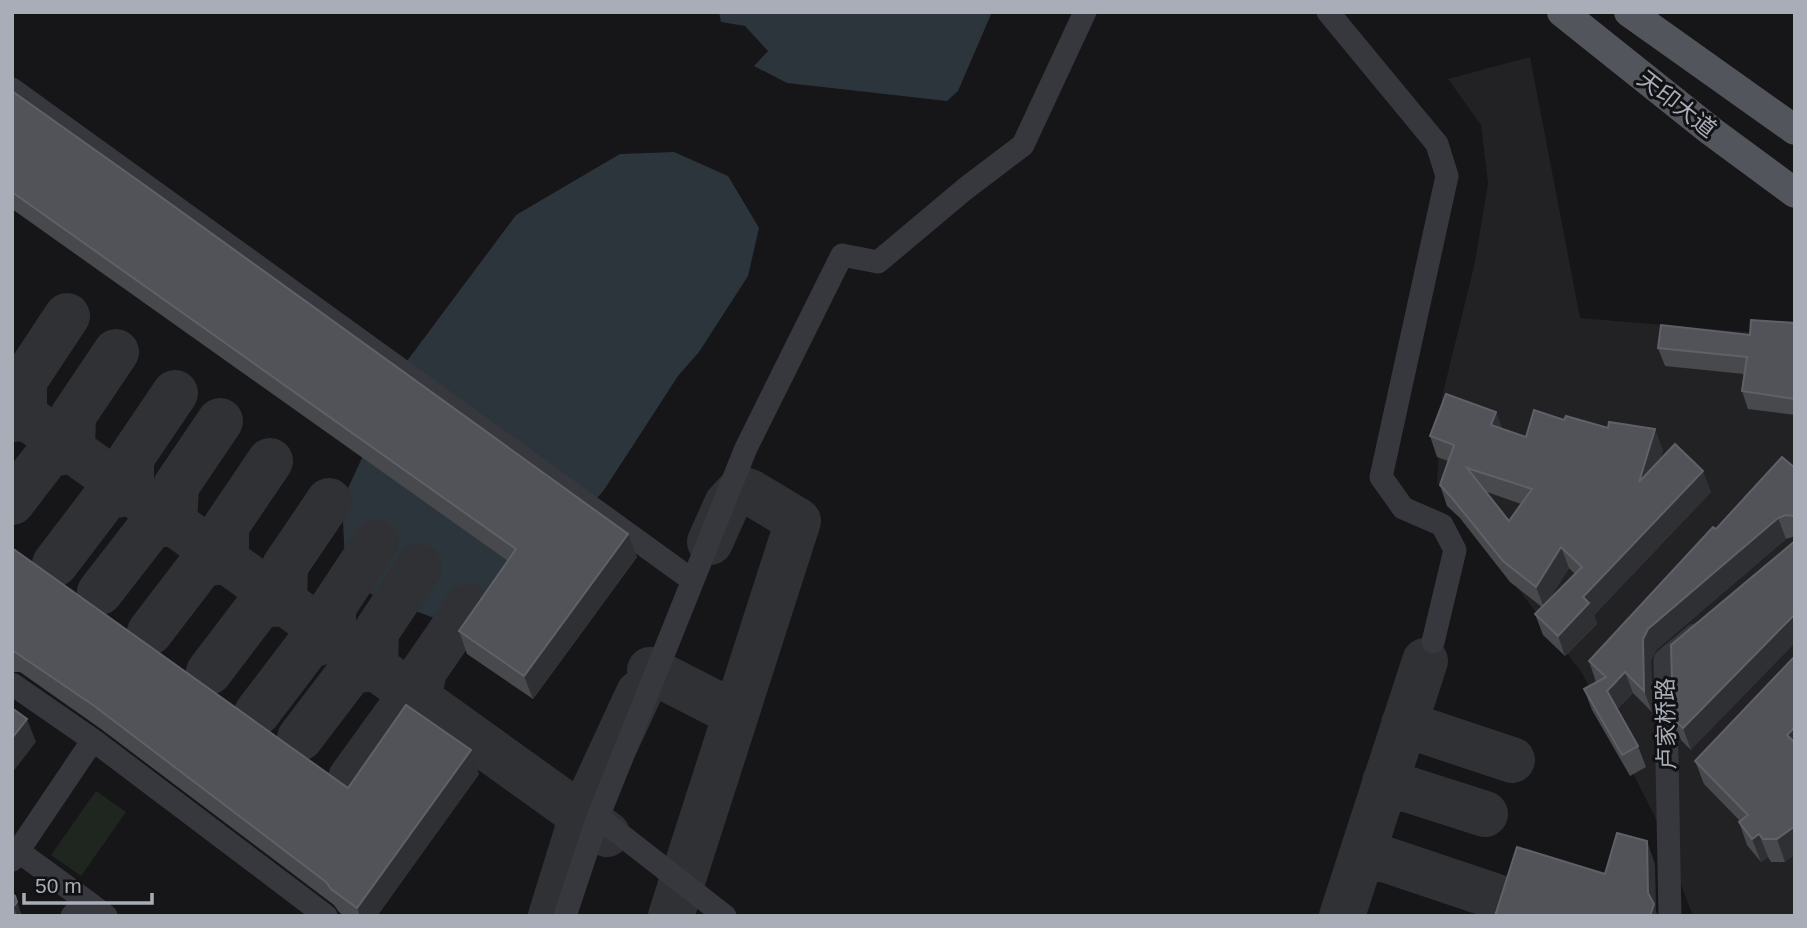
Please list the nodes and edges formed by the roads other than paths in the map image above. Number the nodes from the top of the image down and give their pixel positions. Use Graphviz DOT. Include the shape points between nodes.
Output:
graph roads {
  1 [pos="1085,12"];
  2 [pos="1328,12"];
  3 [pos="1562,12"];
  4 [pos="1629,12"];
  5 [pos="12,89"];
  6 [pos="1795,130"];
  7 [pos="1784,185"];
  8 [pos="692,580"];
  9 [pos="1715,618"];
  10 [pos="1433,642"];
  11 [pos="12,684"];
  12 [pos="93,740"];
  13 [pos="598,817"];
  14 [pos="15,856"];
  15 [pos="78,908"];
  16 [pos="106,916"];
  17 [pos="326,916"];
  18 [pos="565,916"];
  19 [pos="725,916"];
  20 [pos="1670,916"];
  1 -- 8 [label="street" via="1023,145 878,262 842,255 746,448"];
  2 -- 10 [label="street" via="1437,144 1447,176 1381,477 1403,508 1442,525 1455,550"];
  3 -- 7 [label="main road, 天印大道"];
  4 -- 6 [label="main road, 天印大道"];
  5 -- 8 [label="street"];
  8 -- 13 [label="street"];
  9 -- 20 [label="street, 卢家桥路" via="1665,660"];
  11 -- 12 [label="street"];
  12 -- 14 [label="street"];
  12 -- 17 [label="street"];
  13 -- 18 [label="street"];
  13 -- 19 [label="street"];
  14 -- 15 [label="street"];
  15 -- 16 [label="street"];
}
